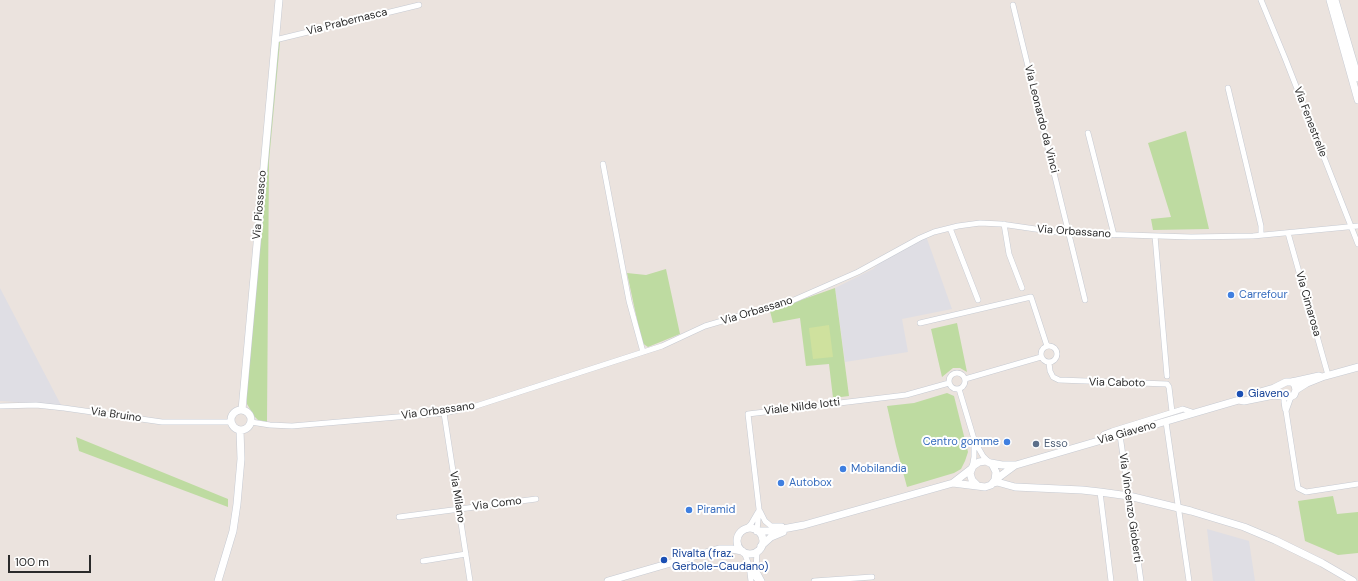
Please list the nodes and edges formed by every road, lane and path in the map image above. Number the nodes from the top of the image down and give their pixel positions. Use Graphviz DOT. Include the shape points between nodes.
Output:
graph roads {
  1 [pos="279,0"];
  2 [pos="1261,0"];
  3 [pos="1330,0"];
  4 [pos="1335,0"];
  5 [pos="1013,4"];
  6 [pos="419,5"];
  7 [pos="275,40"];
  8 [pos="1358,78"];
  9 [pos="1228,88"];
  10 [pos="1358,100"];
  11 [pos="1088,133"];
  12 [pos="604,164"];
  13 [pos="1004,224"];
  14 [pos="1358,226"];
  15 [pos="1352,227"];
  16 [pos="950,228"];
  17 [pos="1068,233"];
  18 [pos="1288,233"];
  19 [pos="1114,235"];
  20 [pos="1262,235"];
  21 [pos="1155,236"];
  22 [pos="1358,244"];
  23 [pos="1022,288"];
  24 [pos="978,300"];
  25 [pos="1085,300"];
  26 [pos="920,323"];
  27 [pos="1047,346"];
  28 [pos="643,352"];
  29 [pos="1041,357"];
  30 [pos="1049,363"];
  31 [pos="1358,367"];
  32 [pos="1167,376"];
  33 [pos="1325,376"];
  34 [pos="965,379"];
  35 [pos="1292,382"];
  36 [pos="949,383"];
  37 [pos="1281,385"];
  38 [pos="960,389"];
  39 [pos="1296,390"];
  40 [pos="1286,396"];
  41 [pos="1239,400"];
  42 [pos="0,406"];
  43 [pos="242,410"];
  44 [pos="1172,412"];
  45 [pos="444,413"];
  46 [pos="1196,414"];
  47 [pos="231,422"];
  48 [pos="251,422"];
  49 [pos="1166,422"];
  50 [pos="240,430"];
  51 [pos="1120,435"];
  52 [pos="974,439"];
  53 [pos="1098,441"];
  54 [pos="991,463"];
  55 [pos="1016,465"];
  56 [pos="971,470"];
  57 [pos="994,481"];
  58 [pos="953,483"];
  59 [pos="1358,484"];
  60 [pos="977,485"];
  61 [pos="1100,492"];
  62 [pos="1128,496"];
  63 [pos="536,499"];
  64 [pos="1178,507"];
  65 [pos="459,509"];
  66 [pos="759,509"];
  67 [pos="399,517"];
  68 [pos="804,525"];
  69 [pos="746,529"];
  70 [pos="757,531"];
  71 [pos="738,536"];
  72 [pos="719,549"];
  73 [pos="759,549"];
  74 [pos="743,552"];
  75 [pos="466,554"];
  76 [pos="423,561"];
  77 [pos="750,570"];
  78 [pos="872,577"];
  79 [pos="218,581"];
  80 [pos="470,581"];
  81 [pos="608,581"];
  82 [pos="751,581"];
  83 [pos="758,581"];
  84 [pos="762,581"];
  85 [pos="814,581"];
  86 [pos="1111,581"];
  87 [pos="1140,581"];
  88 [pos="1189,581"];
  89 [pos="1353,581"];
  1 -- 7 [label="main road, Via Piossasco"];
  2 -- 15 [label="street, Via Fenestrelle"];
  3 -- 10 [label="main road"];
  4 -- 8 [label="main road"];
  5 -- 17 [label="street, Via Leonardo da Vinci"];
  6 -- 7 [label="street, Via Prabernasca"];
  7 -- 43 [label="main road, Via Piossasco"];
  9 -- 20 [label="street"];
  11 -- 19 [label="street"];
  12 -- 28 [label="street" via="629,301"];
  13 -- 16 [label="street, Via Orbassano" via="980,223"];
  13 -- 17 [label="street, Via Orbassano"];
  13 -- 23 [label="street" via="1009,254"];
  14 -- 15 [label="street, Via Orbassano"];
  15 -- 18 [label="street, Via Orbassano"];
  15 -- 22 [label="street, Via Fenestrelle"];
  16 -- 24 [label="street"];
  16 -- 28 [label="street, Via Orbassano" via="920,238 858,272 794,300 705,326"];
  17 -- 19 [label="street, Via Orbassano"];
  17 -- 25 [label="street, Via Leonardo da Vinci"];
  18 -- 20 [label="street, Via Orbassano"];
  18 -- 33 [label="street, Via Cimarosa"];
  19 -- 21 [label="street, Via Orbassano"];
  20 -- 21 [label="street, Via Orbassano"];
  21 -- 32 [label="street"];
  26 -- 27 [label="street" via="1031,297"];
  27 -- 29 [label="street" via="1042,349"];
  27 -- 30 [label="street" via="1054,348 1057,354 1056,359"];
  28 -- 45 [label="street, Via Orbassano" via="476,406"];
  29 -- 30 [label="street"];
  29 -- 34 [label="street, Viale Nilde Iotti"];
  30 -- 44 [label="street, Via Caboto" via="1053,377 1059,380 1166,384 1169,386"];
  31 -- 33 [label="main road"];
  33 -- 35 [label="main road"];
  33 -- 39 [label="main road"];
  34 -- 36 [label="street, Viale Nilde Iotti" via="961,373 955,373 950,377"];
  34 -- 38 [label="street" via="965,385"];
  35 -- 37 [label="main road"];
  35 -- 39 [label="main road"];
  36 -- 38 [label="street"];
  36 -- 66 [label="street, Viale Nilde Iotti" via="906,394 748,414"];
  37 -- 40 [label="main road" via="1280,390"];
  37 -- 41 [label="main road, Via Giaveno"];
  38 -- 52 [label="street"];
  39 -- 40 [label="main road" via="1294,395"];
  40 -- 41 [label="main road, Via Giaveno" via="1274,395"];
  40 -- 59 [label="street" via="1284,402 1298,488 1306,492"];
  41 -- 46 [label="main road, Via Giaveno"];
  42 -- 47 [label="street, Via Bruino" via="36,405 162,422"];
  43 -- 47 [label="main road" via="234,413"];
  43 -- 48 [label="main road" via="248,412"];
  44 -- 46 [label="street" via="1183,409"];
  44 -- 53 [label="street" via="1104,434"];
  45 -- 48 [label="street, Via Orbassano" via="292,426"];
  45 -- 65 [label="street, Via Milano"];
  46 -- 49 [label="main road, Via Giaveno"];
  47 -- 50 [label="main road" via="234,428"];
  48 -- 50 [label="main road" via="246,429"];
  49 -- 51 [label="main road, Via Giaveno"];
  49 -- 64 [label="street"];
  50 -- 79 [label="main road" via="241,459 234,524"];
  51 -- 53 [label="main road, Via Giaveno"];
  51 -- 62 [label="street, Via Vincenzo Gioberti"];
  52 -- 54 [label="street"];
  52 -- 56 [label="street"];
  53 -- 55 [label="main road, Via Giaveno"];
  54 -- 55 [label="main road, Via Giaveno"];
  54 -- 56 [label="main road, Via Giaveno" via="979,462"];
  54 -- 57 [label="main road" via="996,470"];
  55 -- 57 [label="main road, Via Giaveno"];
  56 -- 58 [label="main road, Via Giaveno"];
  56 -- 60 [label="main road" via="972,480"];
  57 -- 60 [label="main road, Via Giaveno" via="985,487"];
  57 -- 61 [label="main road" via="1015,488"];
  58 -- 60 [label="main road, Via Giaveno"];
  58 -- 68 [label="main road, Via Giaveno"];
  61 -- 62 [label="main road"];
  61 -- 86 [label="street"];
  62 -- 64 [label="main road"];
  62 -- 87 [label="street, Via Vincenzo Gioberti"];
  63 -- 65 [label="street, Via Como"];
  64 -- 88 [label="street"];
  64 -- 89 [label="main road" via="1238,525 1275,540"];
  65 -- 67 [label="street, Via Como"];
  65 -- 75 [label="street, Via Milano"];
  66 -- 68 [label="street, Via Giaveno" via="771,526"];
  66 -- 69 [label="street" via="755,519"];
  66 -- 70 [label="street"];
  68 -- 70 [label="main road, Via Giaveno"];
  68 -- 73 [label="main road, Via Giaveno" via="771,537"];
  69 -- 70 [label="main road, Via Giaveno"];
  69 -- 71 [label="main road"];
  70 -- 73 [label="main road" via="762,538"];
  71 -- 72 [label="main road"];
  71 -- 74 [label="main road" via="738,546"];
  72 -- 74 [label="main road"];
  72 -- 81 [label="main road"];
  73 -- 74 [label="main road" via="751,554"];
  73 -- 84 [label="street" via="756,570"];
  74 -- 77 [label="street" via="748,559"];
  75 -- 76 [label="street"];
  75 -- 80 [label="street, Via Milano"];
  77 -- 82 [label="street"];
  77 -- 83 [label="street"];
  78 -- 85 [label="street"];
}
